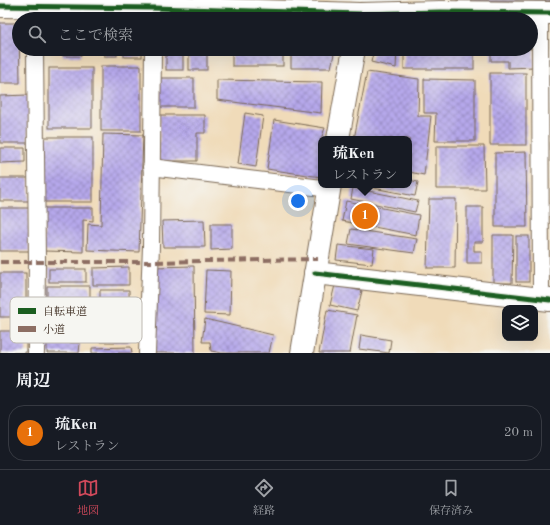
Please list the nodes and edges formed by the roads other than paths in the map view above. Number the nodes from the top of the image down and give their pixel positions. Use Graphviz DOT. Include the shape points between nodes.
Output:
graph roads {
  1 [pos="193,4"];
  2 [pos="0,6"];
  3 [pos="440,6"];
  4 [pos="42,7"];
  5 [pos="360,11"];
  6 [pos="134,12"];
  7 [pos="157,12"];
  8 [pos="530,12"];
  9 [pos="545,13"];
  10 [pos="35,56"];
  11 [pos="153,56"];
  12 [pos="353,56"];
  13 [pos="339,136"];
  14 [pos="152,167"];
  15 [pos="318,186"];
  16 [pos="330,188"];
  17 [pos="315,272"];
  18 [pos="37,297"];
  19 [pos="545,300"];
  20 [pos="36,343"];
  21 [pos="36,353"];
  22 [pos="147,353"];
  23 [pos="302,353"];
  1 -- 5 [label="street"];
  1 -- 7 [label="street"];
  2 -- 4 [label="street"];
  3 -- 5 [label="street"];
  3 -- 8 [label="street"];
  4 -- 6 [label="street"];
  9 -- 19 [label="lane"];
  10 -- 18 [label="lane"];
  11 -- 14 [label="lane"];
  12 -- 13 [label="street"];
  14 -- 15 [label="lane"];
  14 -- 22 [label="lane"];
  16 -- 17 [label="street"];
  17 -- 19 [label="street"];
  17 -- 23 [label="street"];
  20 -- 21 [label="lane"];
}
